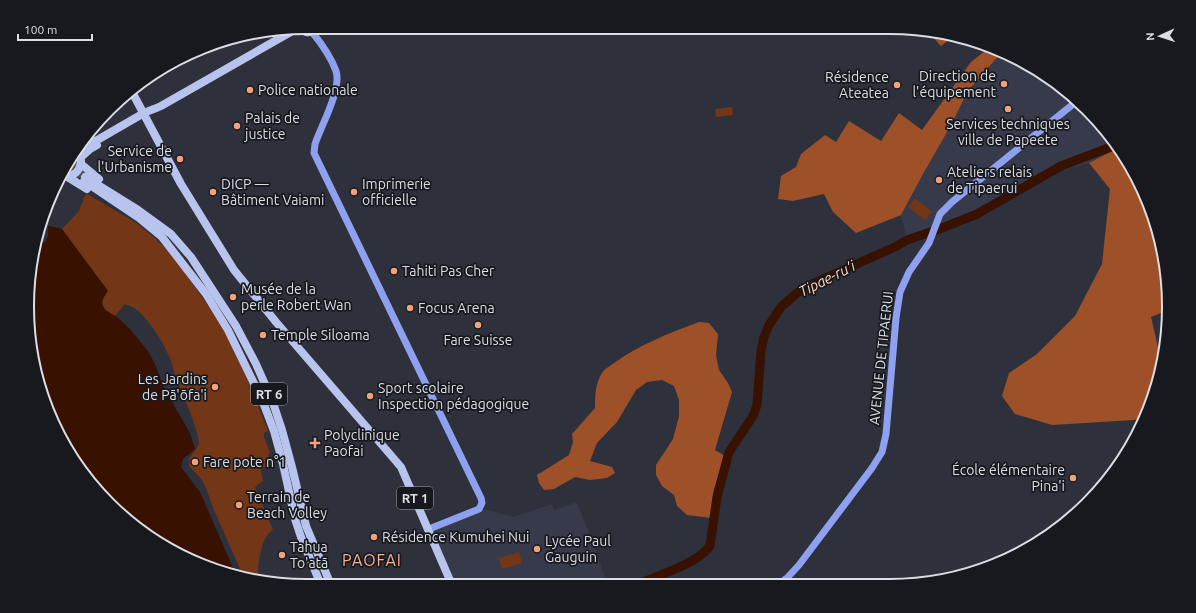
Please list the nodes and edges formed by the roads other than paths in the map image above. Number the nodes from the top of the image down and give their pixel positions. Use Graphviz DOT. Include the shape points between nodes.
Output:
graph roads {
  1 [pos="316,34"];
  2 [pos="285,35"];
  3 [pos="134,96"];
  4 [pos="1072,105"];
  5 [pos="145,115"];
  6 [pos="88,143"];
  7 [pos="79,157"];
  8 [pos="81,161"];
  9 [pos="68,175"];
  10 [pos="67,178"];
  11 [pos="171,234"];
  12 [pos="176,254"];
  13 [pos="428,529"];
  14 [pos="318,579"];
  15 [pos="328,579"];
  16 [pos="449,579"];
  17 [pos="785,579"];
  1 -- 13 [label="main road" via="336,70 337,79 336,91 314,152 481,498 481,507 471,513"];
  2 -- 5 [label="main road" via="154,110 152,115"];
  3 -- 5 [label="main road, RT 1"];
  4 -- 17 [label="main road, AVENUE DE TIPAERUI" via="940,214 932,236 906,277 900,292 882,452 845,506"];
  5 -- 6 [label="main road"];
  5 -- 8 [label="main road" via="90,149"];
  5 -- 13 [label="main road, RT 1" via="181,184 234,270 261,305 401,467"];
  7 -- 8 [label="main road"];
  8 -- 9 [label="main road" via="76,172"];
  8 -- 11 [label="main road" via="93,175 142,206"];
  10 -- 12 [label="main road" via="78,182 138,221"];
  11 -- 12 [label="main road, RT 6" via="138,210 84,178 139,218 162,237"];
  11 -- 15 [label="main road, RT 6" via="191,257 214,291 236,326 259,371 282,430 306,526"];
  12 -- 14 [label="main road, RT 6" via="206,294 228,330 263,402 283,464 295,519"];
  13 -- 16 [label="main road, RT 1"];
}
